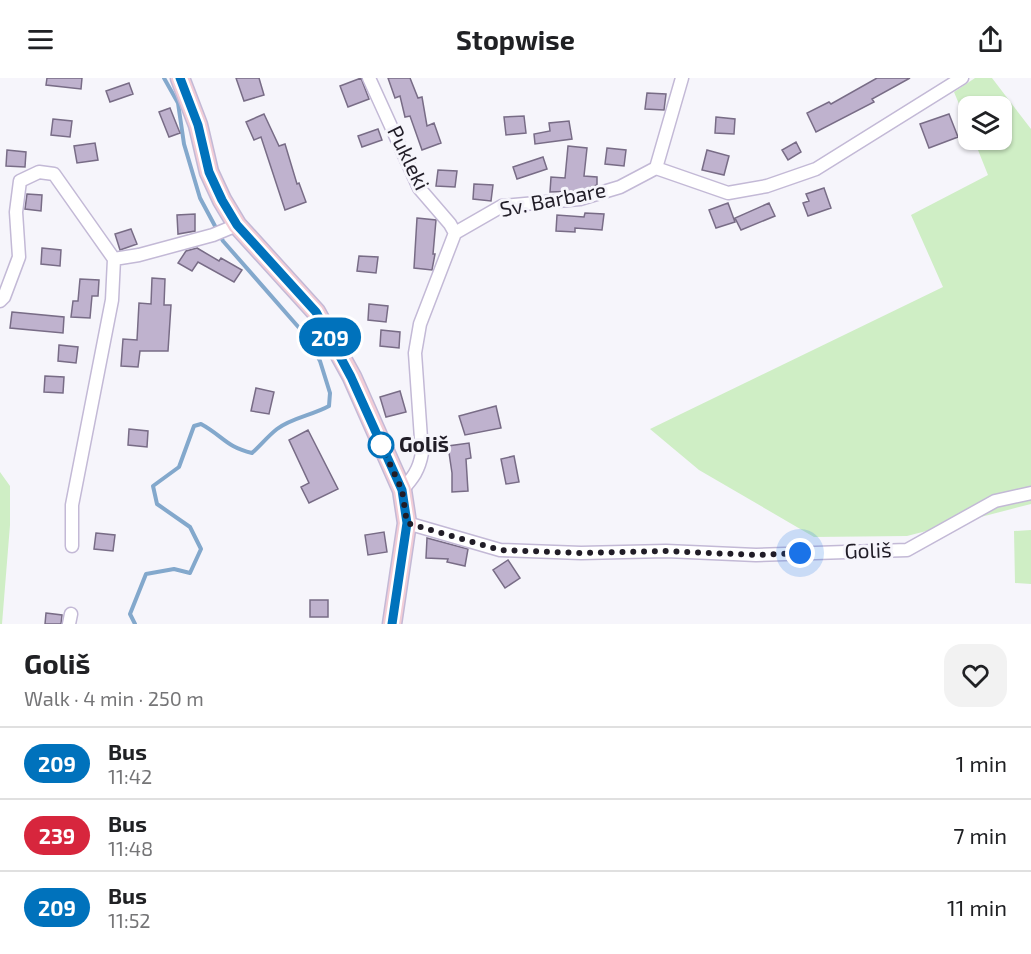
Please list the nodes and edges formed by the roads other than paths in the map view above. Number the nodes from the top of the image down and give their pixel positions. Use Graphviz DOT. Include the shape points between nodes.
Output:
graph roads {
  1 [pos="180,78"];
  2 [pos="369,78"];
  3 [pos="682,78"];
  4 [pos="962,78"];
  5 [pos="656,168"];
  6 [pos="231,227"];
  7 [pos="455,233"];
  8 [pos="114,259"];
  9 [pos="0,301"];
  10 [pos="402,490"];
  11 [pos="1031,492"];
  12 [pos="407,523"];
  13 [pos="72,546"];
  14 [pos="392,624"];
  1 -- 6 [label="street" via="198,125 209,172"];
  2 -- 7 [label="street, Pukleki" via="418,188"];
  3 -- 5 [label="street"];
  4 -- 5 [label="street" via="816,168 767,186 728,193"];
  5 -- 7 [label="street, Sv. Barbare" via="620,187 579,199 502,206"];
  6 -- 8 [label="street"];
  6 -- 10 [label="street" via="316,312 351,377"];
  7 -- 10 [label="street" via="420,324 415,353 422,453 415,476"];
  8 -- 9 [label="street" via="54,174 39,172 20,181 16,212 19,257"];
  8 -- 13 [label="street" via="112,300 72,505"];
  10 -- 12 [label="street"];
  11 -- 12 [label="street, Goliš" via="995,501 907,550 756,555 500,550"];
  12 -- 14 [label="street"];
}
